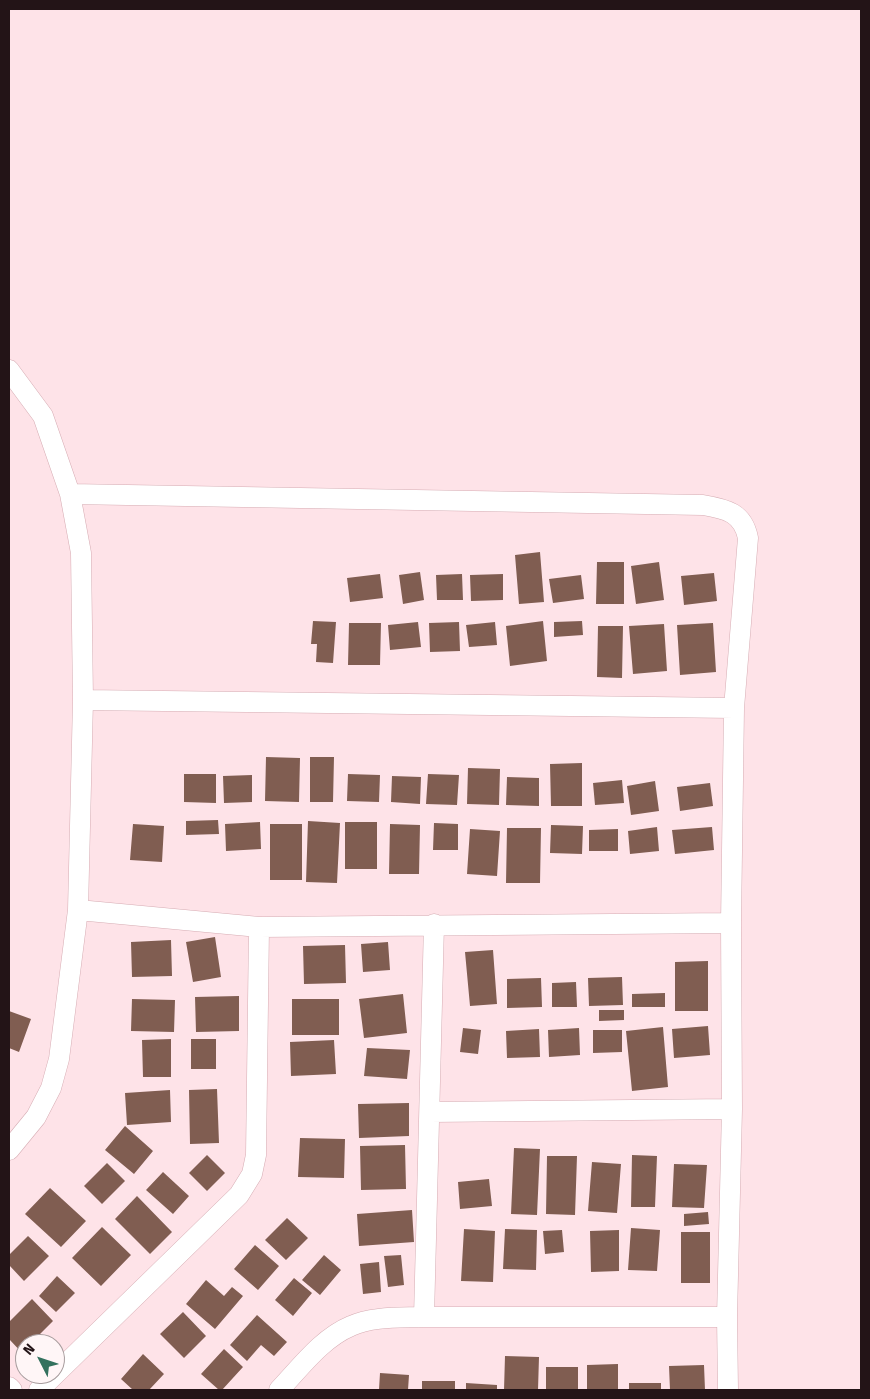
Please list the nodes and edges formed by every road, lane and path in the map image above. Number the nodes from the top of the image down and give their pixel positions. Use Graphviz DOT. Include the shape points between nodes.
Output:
graph roads {
  1 [pos="9,370"];
  2 [pos="70,494"];
  3 [pos="83,700"];
  4 [pos="734,708"];
  5 [pos="78,910"];
  6 [pos="731,923"];
  7 [pos="434,924"];
  8 [pos="260,927"];
  9 [pos="732,1109"];
  10 [pos="430,1112"];
  11 [pos="9,1150"];
  12 [pos="424,1317"];
  13 [pos="727,1317"];
  14 [pos="9,1387"];
  15 [pos="12,1390"];
  16 [pos="39,1390"];
  17 [pos="279,1390"];
  18 [pos="728,1390"];
  1 -- 2 [label="street" via="43,416"];
  2 -- 3 [label="street" via="81,553"];
  2 -- 4 [label="street" via="694,504 719,508 734,514 745,525 748,538"];
  3 -- 4 [label="street"];
  3 -- 5 [label="street"];
  4 -- 6 [label="street"];
  5 -- 8 [label="street"];
  5 -- 11 [label="street" via="59,1059 51,1088 36,1116"];
  6 -- 7 [label="street"];
  6 -- 9 [label="street"];
  7 -- 8 [label="street"];
  7 -- 10 [label="street"];
  8 -- 16 [label="street" via="256,1155 252,1174 239,1195"];
  9 -- 10 [label="street"];
  9 -- 13 [label="street"];
  10 -- 12 [label="street"];
  12 -- 13 [label="street"];
  12 -- 17 [label="street" via="352,1325 332,1336"];
  13 -- 18 [label="street"];
  14 -- 15 [label="street"];
}
